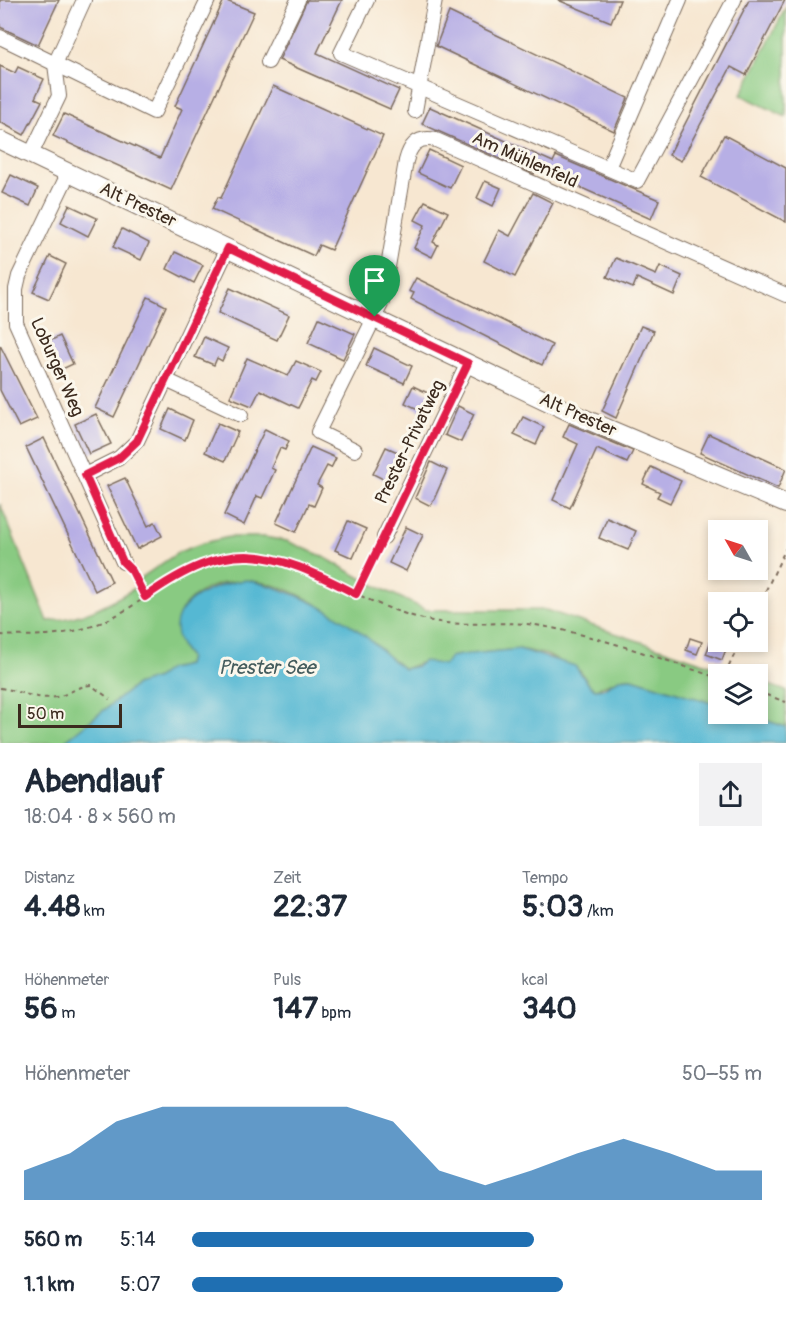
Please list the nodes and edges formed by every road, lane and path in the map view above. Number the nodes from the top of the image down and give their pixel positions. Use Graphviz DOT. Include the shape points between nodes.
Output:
graph roads {
  1 [pos="84,0"];
  2 [pos="208,0"];
  3 [pos="298,0"];
  4 [pos="367,0"];
  5 [pos="435,0"];
  6 [pos="680,0"];
  7 [pos="734,0"];
  8 [pos="0,37"];
  9 [pos="268,62"];
  10 [pos="55,64"];
  11 [pos="420,87"];
  12 [pos="415,111"];
  13 [pos="0,140"];
  14 [pos="31,154"];
  15 [pos="608,168"];
  16 [pos="69,172"];
  17 [pos="228,248"];
  18 [pos="786,295"];
  19 [pos="375,317"];
  20 [pos="468,363"];
  21 [pos="166,380"];
  22 [pos="241,415"];
  23 [pos="356,450"];
  24 [pos="85,475"];
  25 [pos="786,504"];
  26 [pos="384,537"];
  27 [pos="786,548"];
  28 [pos="123,562"];
  29 [pos="765,592"];
  30 [pos="356,594"];
  31 [pos="145,597"];
  32 [pos="0,635"];
  33 [pos="708,675"];
  34 [pos="0,688"];
  35 [pos="768,696"];
  36 [pos="110,699"];
  37 [pos="786,702"];
  1 -- 10 [label="street"];
  2 -- 10 [label="street" via="154,112"];
  3 -- 9 [label="street"];
  4 -- 11 [label="street" via="341,52"];
  5 -- 11 [label="street"];
  6 -- 15 [label="street"];
  7 -- 15 [label="street" via="637,181"];
  8 -- 10 [label="street"];
  10 -- 14 [label="street" via="59,96"];
  11 -- 12 [label="street"];
  11 -- 15 [label="street"];
  13 -- 14 [label="main road, Alt Prester"];
  14 -- 16 [label="main road, Alt Prester"];
  16 -- 17 [label="main road, Alt Prester"];
  16 -- 24 [label="street, Loburger Weg" via="19,276 15,320"];
  17 -- 19 [label="main road, Alt Prester"];
  17 -- 21 [label="street"];
  18 -- 19 [label="street, Am Mühlenfeld" via="435,140 424,139 408,152 382,301"];
  19 -- 20 [label="main road, Alt Prester"];
  19 -- 23 [label="street" via="318,432"];
  20 -- 25 [label="main road, Alt Prester" via="578,416"];
  20 -- 26 [label="street, Prester-Privatweg"];
  21 -- 22 [label="street"];
  21 -- 24 [label="street" via="132,448"];
  24 -- 28 [label="street, Loburger Weg"];
  26 -- 30 [label="path"];
  27 -- 29 [label="path"];
  28 -- 31 [label="path"];
  30 -- 31 [label="path" via="300,566 249,555 202,564"];
  30 -- 33 [label="path" via="404,613 446,623 544,627"];
  31 -- 32 [label="path" via="88,628 39,636"];
  34 -- 36 [label="path" via="45,698 91,685"];
  35 -- 37 [label="path"];
}
